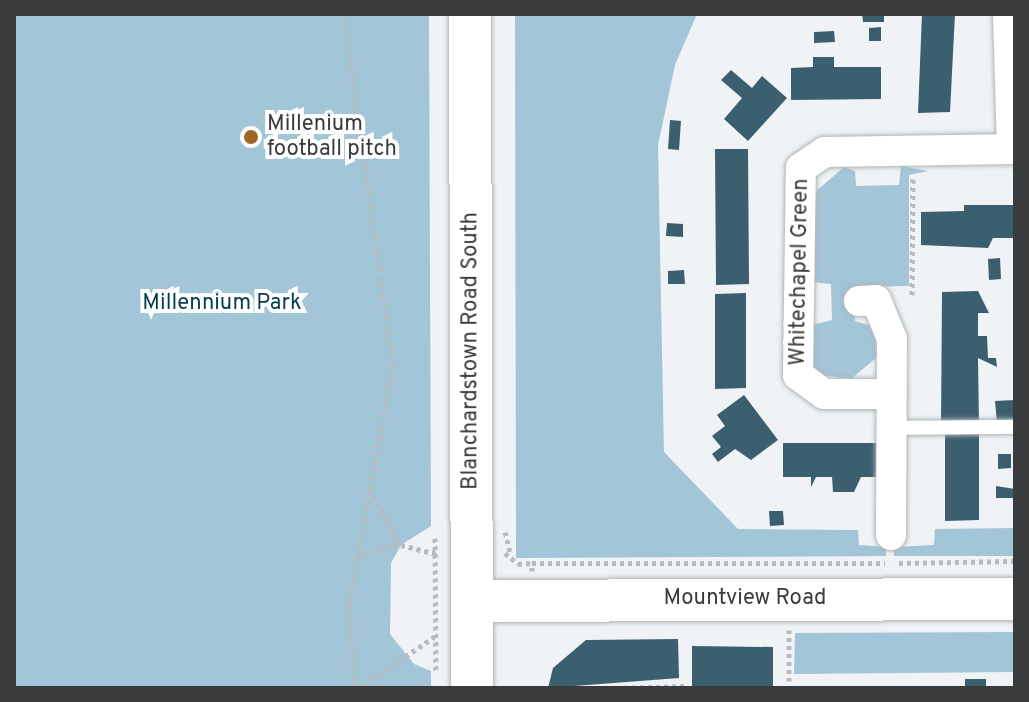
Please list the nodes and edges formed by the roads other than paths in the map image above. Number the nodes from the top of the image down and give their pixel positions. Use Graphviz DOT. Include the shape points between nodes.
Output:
graph roads {
  1 [pos="470,14"];
  2 [pos="1008,14"];
  3 [pos="1013,149"];
  4 [pos="859,301"];
  5 [pos="891,394"];
  6 [pos="1015,427"];
  7 [pos="892,428"];
  8 [pos="891,535"];
  9 [pos="1015,599"];
  10 [pos="475,601"];
  11 [pos="472,688"];
  1 -- 10 [label="main road, Blanchardstown Road South"];
  2 -- 3 [label="street"];
  3 -- 5 [label="street, Whitechapel Green" via="825,152 801,168 796,363 811,390"];
  4 -- 5 [label="street" via="876,300 885,316"];
  5 -- 7 [label="street"];
  6 -- 7 [label="lane"];
  7 -- 8 [label="street"];
  9 -- 10 [label="main road, Mountview Road"];
  10 -- 11 [label="main road, Blanchardstown Road South"];
}
